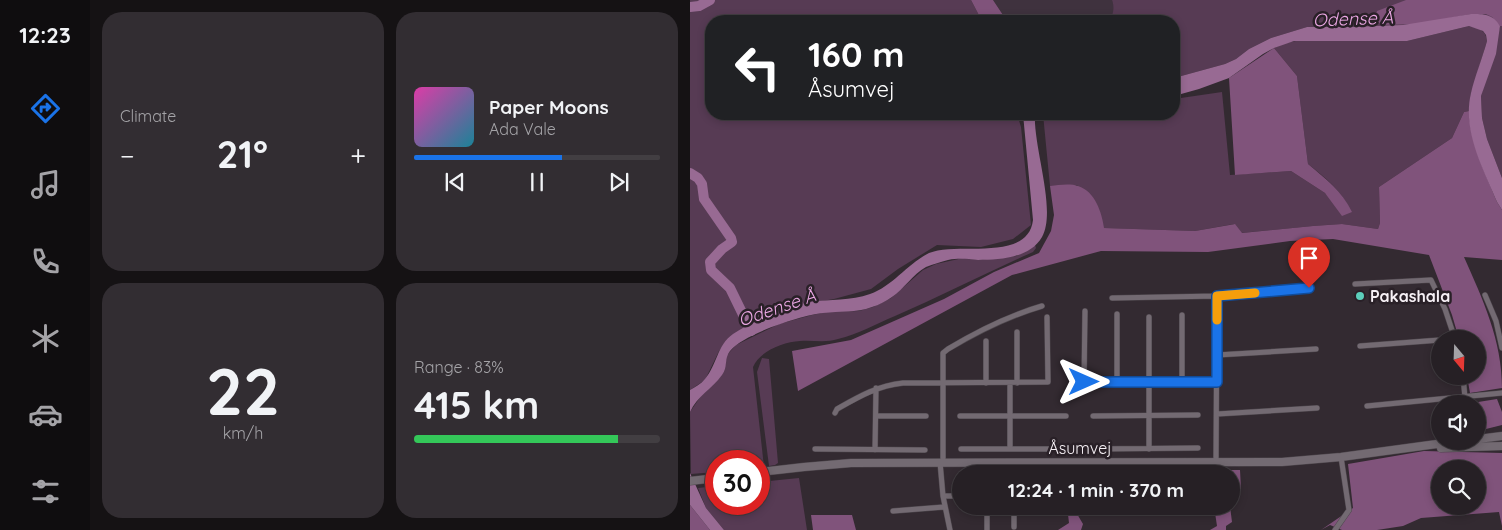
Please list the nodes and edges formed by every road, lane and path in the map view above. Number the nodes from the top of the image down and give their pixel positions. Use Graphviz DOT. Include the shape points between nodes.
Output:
graph roads {
  1 [pos="1354,284"];
  2 [pos="1309,288"];
  3 [pos="1485,294"];
  4 [pos="1217,296"];
  5 [pos="1112,298"];
  6 [pos="1042,306"];
  7 [pos="1085,311"];
  8 [pos="1117,314"];
  9 [pos="1182,315"];
  10 [pos="1149,317"];
  11 [pos="1048,318"];
  12 [pos="1451,330"];
  13 [pos="1017,332"];
  14 [pos="1501,334"];
  15 [pos="986,341"];
  16 [pos="1431,341"];
  17 [pos="1360,346"];
  18 [pos="1502,348"];
  19 [pos="1316,349"];
  20 [pos="1217,355"];
  21 [pos="1017,382"];
  22 [pos="1117,382"];
  23 [pos="1149,382"];
  24 [pos="1182,382"];
  25 [pos="1217,382"];
  26 [pos="943,383"];
  27 [pos="986,383"];
  28 [pos="1010,383"];
  29 [pos="876,388"];
  30 [pos="1502,393"];
  31 [pos="1486,395"];
  32 [pos="1431,401"];
  33 [pos="1367,406"];
  34 [pos="1317,408"];
  35 [pos="835,413"];
  36 [pos="1216,414"];
  37 [pos="1198,415"];
  38 [pos="876,416"];
  39 [pos="926,416"];
  40 [pos="960,416"];
  41 [pos="1010,416"];
  42 [pos="1066,416"];
  43 [pos="1093,416"];
  44 [pos="1149,416"];
  45 [pos="1502,436"];
  46 [pos="1486,438"];
  47 [pos="1431,445"];
  48 [pos="1502,446"];
  49 [pos="1198,448"];
  50 [pos="1409,448"];
  51 [pos="815,449"];
  52 [pos="960,449"];
  53 [pos="1010,449"];
  54 [pos="1062,449"];
  55 [pos="1096,449"];
  56 [pos="1148,449"];
  57 [pos="875,450"];
  58 [pos="925,450"];
  59 [pos="1341,457"];
  60 [pos="1216,461"];
  61 [pos="942,462"];
  62 [pos="770,471"];
  63 [pos="943,496"];
  64 [pos="952,496"];
  65 [pos="944,507"];
  66 [pos="893,511"];
  67 [pos="987,515"];
  68 [pos="1014,515"];
  69 [pos="1014,527"];
  70 [pos="950,530"];
  71 [pos="987,530"];
  72 [pos="1335,530"];
  1 -- 12 [label="street" via="1431,280"];
  2 -- 4 [label="street"];
  3 -- 14 [label="street"];
  4 -- 5 [label="street"];
  4 -- 20 [label="street"];
  6 -- 26 [label="street" via="984,329 945,351"];
  7 -- 22 [label="street" via="1084,382"];
  8 -- 22 [label="street"];
  9 -- 24 [label="street"];
  10 -- 23 [label="street"];
  11 -- 21 [label="street" via="1048,382"];
  13 -- 21 [label="street"];
  14 -- 18 [label="street"];
  15 -- 27 [label="street"];
  16 -- 17 [label="street"];
  19 -- 20 [label="street"];
  20 -- 25 [label="street"];
  21 -- 28 [label="street"];
  22 -- 23 [label="street"];
  23 -- 24 [label="street"];
  23 -- 44 [label="street"];
  24 -- 25 [label="street"];
  25 -- 36 [label="street"];
  26 -- 27 [label="street"];
  26 -- 29 [label="street" via="903,383"];
  26 -- 61 [label="street"];
  27 -- 28 [label="street"];
  28 -- 41 [label="street"];
  29 -- 35 [label="street"];
  29 -- 38 [label="street"];
  30 -- 31 [label="street"];
  32 -- 33 [label="street"];
  34 -- 36 [label="street"];
  36 -- 60 [label="street"];
  37 -- 44 [label="street, Åsumvej"];
  38 -- 39 [label="street"];
  38 -- 57 [label="street"];
  40 -- 41 [label="street, Åsumvej"];
  41 -- 42 [label="street, Åsumvej"];
  41 -- 53 [label="street"];
  43 -- 44 [label="street, Åsumvej"];
  44 -- 56 [label="street"];
  45 -- 46 [label="street"];
  47 -- 50 [label="street, Åsumvej"];
  48 -- 50 [label="street, Åsumvej"];
  49 -- 56 [label="street, Åsumvej"];
  50 -- 59 [label="street, Åsumvej"];
  51 -- 57 [label="street"];
  52 -- 53 [label="street, Åsumvej"];
  53 -- 54 [label="street, Åsumvej"];
  55 -- 56 [label="street, Åsumvej"];
  57 -- 58 [label="street"];
  59 -- 60 [label="street, Åsumvej" via="1282,462"];
  59 -- 72 [label="street" via="1349,510"];
  60 -- 61 [label="street, Åsumvej"];
  61 -- 62 [label="street, Åsumvej" via="833,464"];
  61 -- 63 [label="street"];
  63 -- 64 [label="street"];
  63 -- 65 [label="street"];
  65 -- 66 [label="street"];
  65 -- 70 [label="street"];
  67 -- 71 [label="street"];
  68 -- 69 [label="street"];
}
